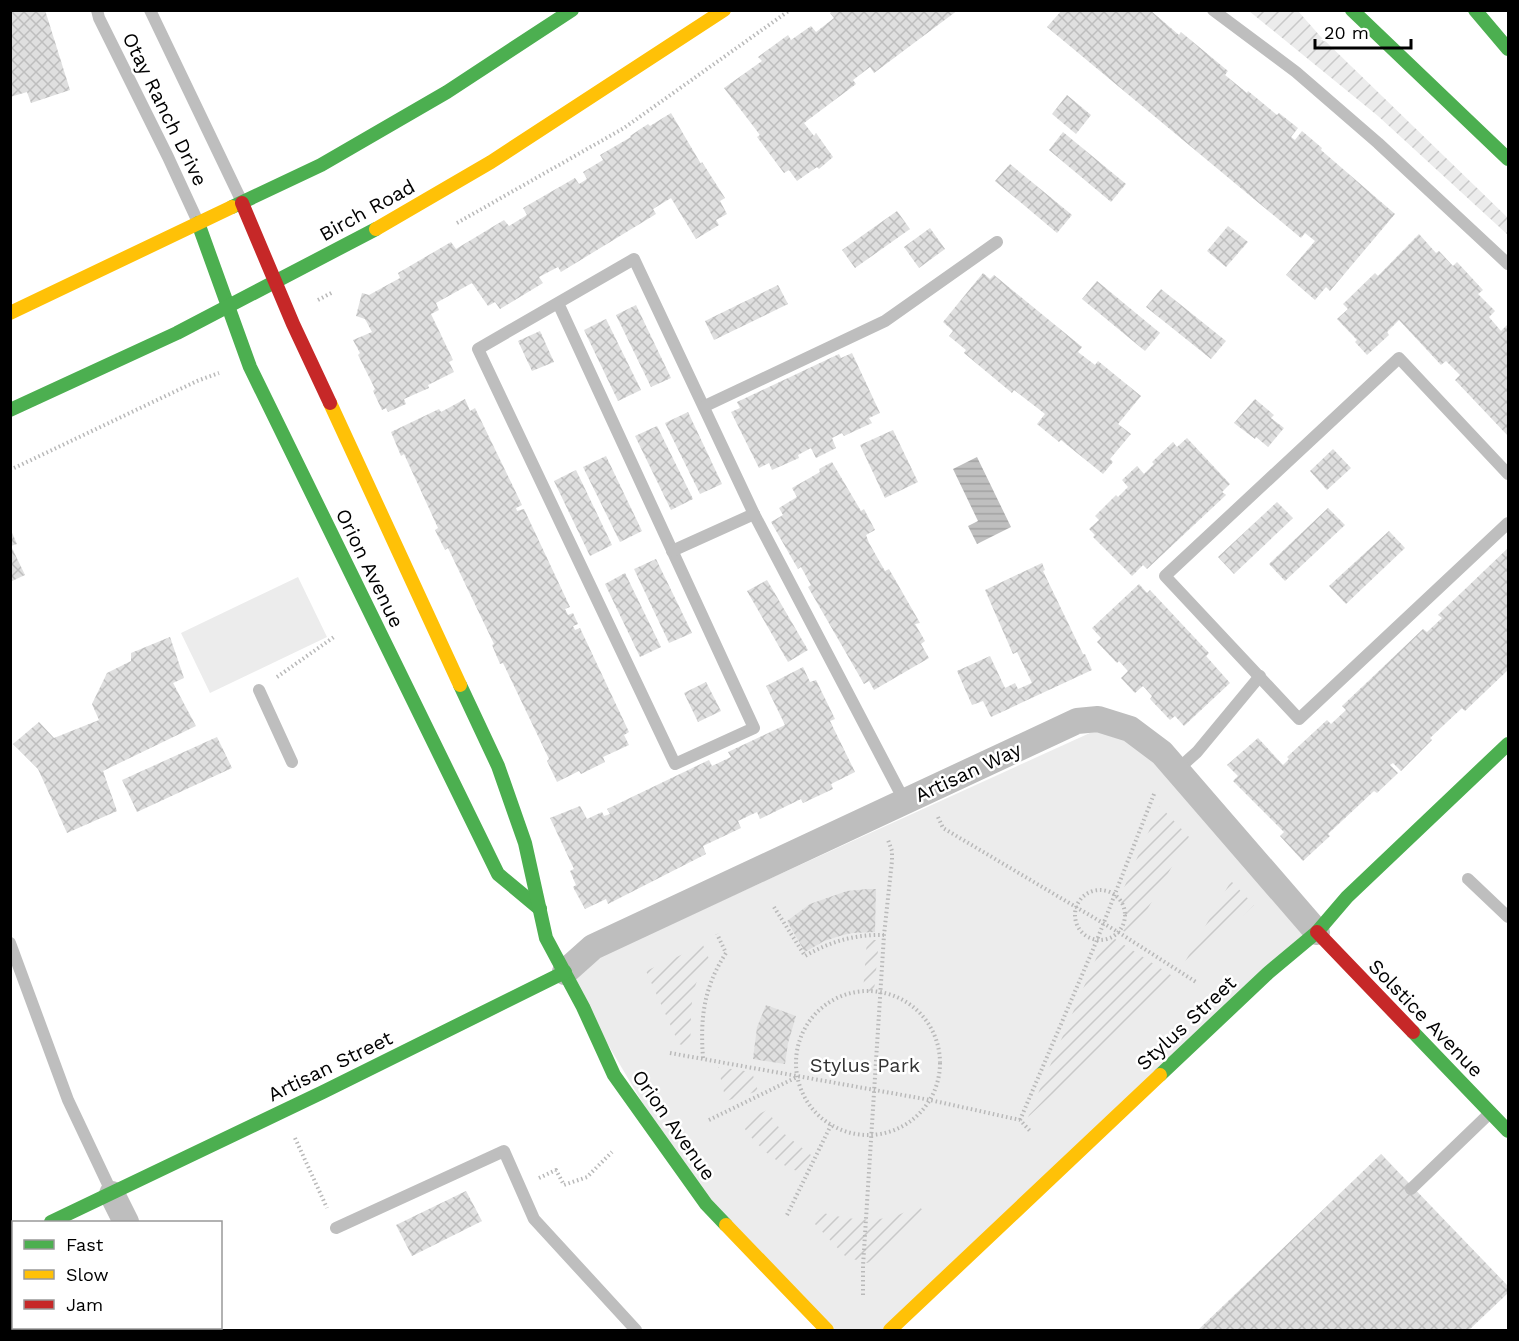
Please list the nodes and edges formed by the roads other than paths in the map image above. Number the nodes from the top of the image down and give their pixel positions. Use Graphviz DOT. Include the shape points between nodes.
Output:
graph roads {
  1 [pos="97,10"];
  2 [pos="150,10"];
  3 [pos="572,10"];
  4 [pos="724,10"];
  5 [pos="1213,10"];
  6 [pos="1352,10"];
  7 [pos="1475,10"];
  8 [pos="1509,49"];
  9 [pos="1509,159"];
  10 [pos="242,203"];
  11 [pos="198,223"];
  12 [pos="997,242"];
  13 [pos="1509,264"];
  14 [pos="275,282"];
  15 [pos="558,303"];
  16 [pos="228,307"];
  17 [pos="10,313"];
  18 [pos="705,406"];
  19 [pos="10,410"];
  20 [pos="1509,474"];
  21 [pos="754,514"];
  22 [pos="1509,523"];
  23 [pos="672,551"];
  24 [pos="1260,676"];
  25 [pos="259,690"];
  26 [pos="1509,744"];
  27 [pos="292,762"];
  28 [pos="1177,771"];
  29 [pos="915,797"];
  30 [pos="1468,879"];
  31 [pos="540,909"];
  32 [pos="1509,917"];
  33 [pos="1317,932"];
  34 [pos="10,943"];
  35 [pos="565,972"];
  36 [pos="1491,1113"];
  37 [pos="1509,1131"];
  38 [pos="1412,1189"];
  39 [pos="112,1194"];
  40 [pos="54,1221"];
  41 [pos="126,1221"];
  42 [pos="336,1228"];
  43 [pos="636,1330"];
  44 [pos="827,1330"];
  45 [pos="890,1330"];
  1 -- 11 [label="lane, Otay Ranch Drive"];
  2 -- 10 [label="lane, Otay Ranch Drive"];
  3 -- 10 [label="street" via="447,92 312,170"];
  4 -- 14 [label="street, Birch Road" via="491,162"];
  5 -- 13 [label="lane" via="1296,72"];
  6 -- 9 [label="street"];
  7 -- 8 [label="street"];
  10 -- 11 [label="street"];
  10 -- 14 [label="street, Orion Avenue"];
  11 -- 16 [label="street, Orion Avenue"];
  11 -- 17 [label="street"];
  12 -- 18 [label="lane" via="885,321"];
  14 -- 16 [label="street, Birch Road"];
  14 -- 31 [label="street, Orion Avenue" via="498,766 525,843"];
  15 -- 18 [label="lane" via="634,259"];
  15 -- 23 [label="lane"];
  15 -- 23 [label="lane" via="478,349 675,764 754,728"];
  16 -- 19 [label="street, Birch Road"];
  16 -- 31 [label="street, Orion Avenue" via="250,367 498,873"];
  18 -- 21 [label="lane"];
  20 -- 24 [label="lane" via="1399,358 1165,576"];
  21 -- 23 [label="lane"];
  21 -- 29 [label="lane"];
  22 -- 24 [label="lane" via="1299,719"];
  24 -- 28 [label="lane"];
  25 -- 27 [label="lane"];
  26 -- 33 [label="street, Stylus Street" via="1347,897"];
  28 -- 29 [label="street, Artisan Way" via="1162,753 1130,729 1098,719 1077,721"];
  28 -- 33 [label="street, Artisan Way"];
  29 -- 35 [label="street, Artisan Way" via="593,947"];
  30 -- 32 [label="lane"];
  31 -- 35 [label="street, Orion Avenue" via="546,938"];
  33 -- 36 [label="street, Solstice Avenue"];
  33 -- 45 [label="street, Stylus Street" via="1268,973"];
  34 -- 39 [label="lane" via="68,1100"];
  35 -- 39 [label="street, Artisan Street"];
  35 -- 44 [label="street, Orion Avenue" via="614,1075 693,1188"];
  36 -- 37 [label="street, Solstice Avenue"];
  36 -- 38 [label="lane"];
  39 -- 40 [label="street"];
  39 -- 41 [label="street"];
  42 -- 43 [label="lane" via="504,1151 534,1219"];
}
